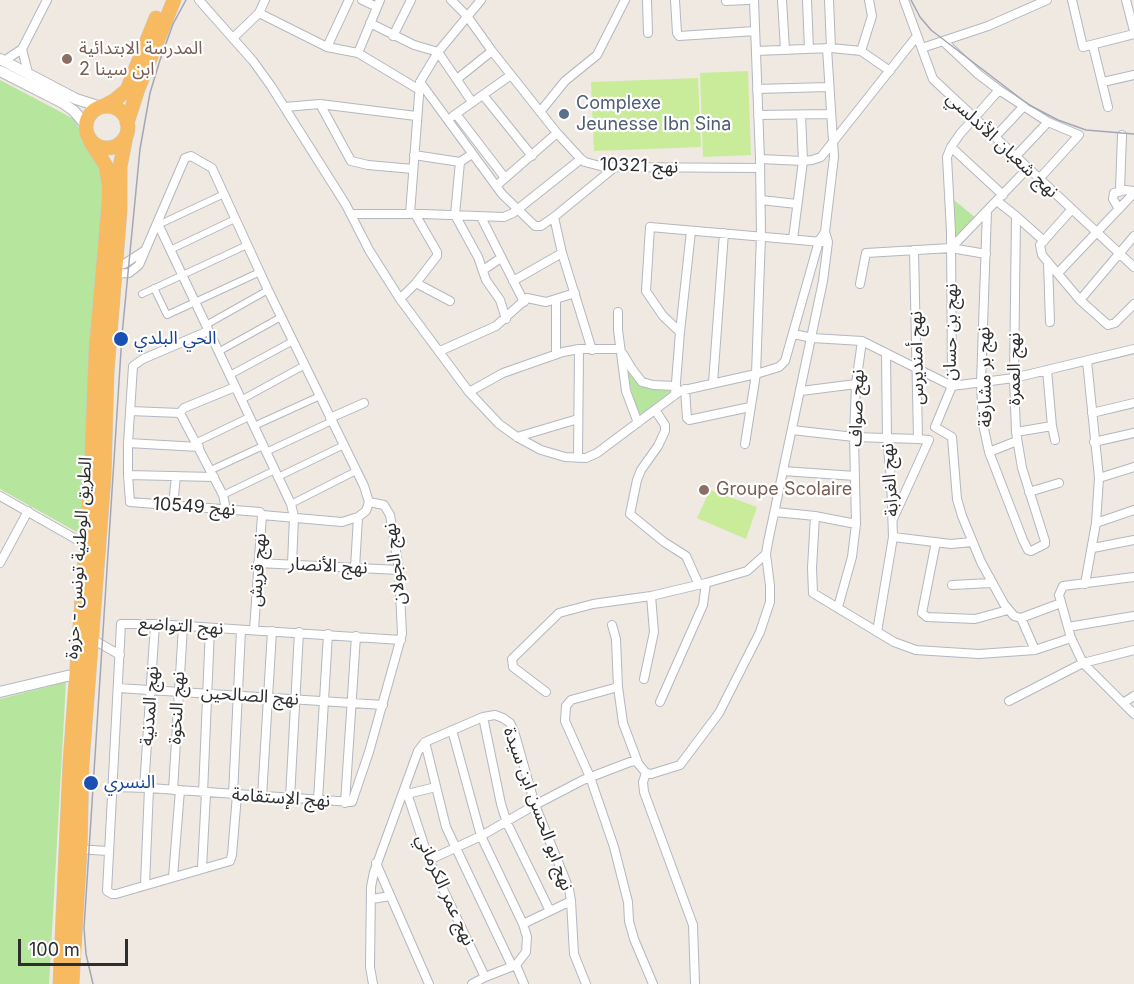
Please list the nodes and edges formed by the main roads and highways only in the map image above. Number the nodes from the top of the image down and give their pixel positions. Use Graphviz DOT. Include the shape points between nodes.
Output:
graph roads {
  1 [pos="165,0"];
  2 [pos="174,0"];
  3 [pos="102,106"];
  4 [pos="127,129"];
  5 [pos="90,141"];
  6 [pos="109,270"];
  7 [pos="92,548"];
  8 [pos="82,675"];
  9 [pos="73,849"];
  10 [pos="60,984"];
  11 [pos="72,984"];
  1 -- 3 [label="highway" via="127,90"];
  2 -- 4 [label="highway, الطريق الوطنية تونس - حزوة" via="142,78"];
  3 -- 4 [label="highway" via="116,108 125,117"];
  3 -- 5 [label="highway" via="88,116 85,124"];
  4 -- 5 [label="highway" via="116,146 110,148"];
  4 -- 6 [label="highway, الطريق الوطنية تونس - حزوة" via="120,167 120,211"];
  5 -- 6 [label="highway, الطريق الوطنية تونس - حزوة" via="106,166 109,185"];
  6 -- 7 [label="highway, الطريق الوطنية تونس - حزوة" via="96,350"];
  7 -- 8 [label="highway, الطريق الوطنية تونس - حزوة"];
  7 -- 8 [label="highway, الطريق الوطنية تونس - حزوة" via="92,639"];
  8 -- 9 [label="highway, الطريق الوطنية تونس - حزوة"];
  9 -- 10 [label="highway, الطريق الوطنية تونس - حزوة"];
  9 -- 11 [label="highway, الطريق الوطنية تونس - حزوة"];
}
